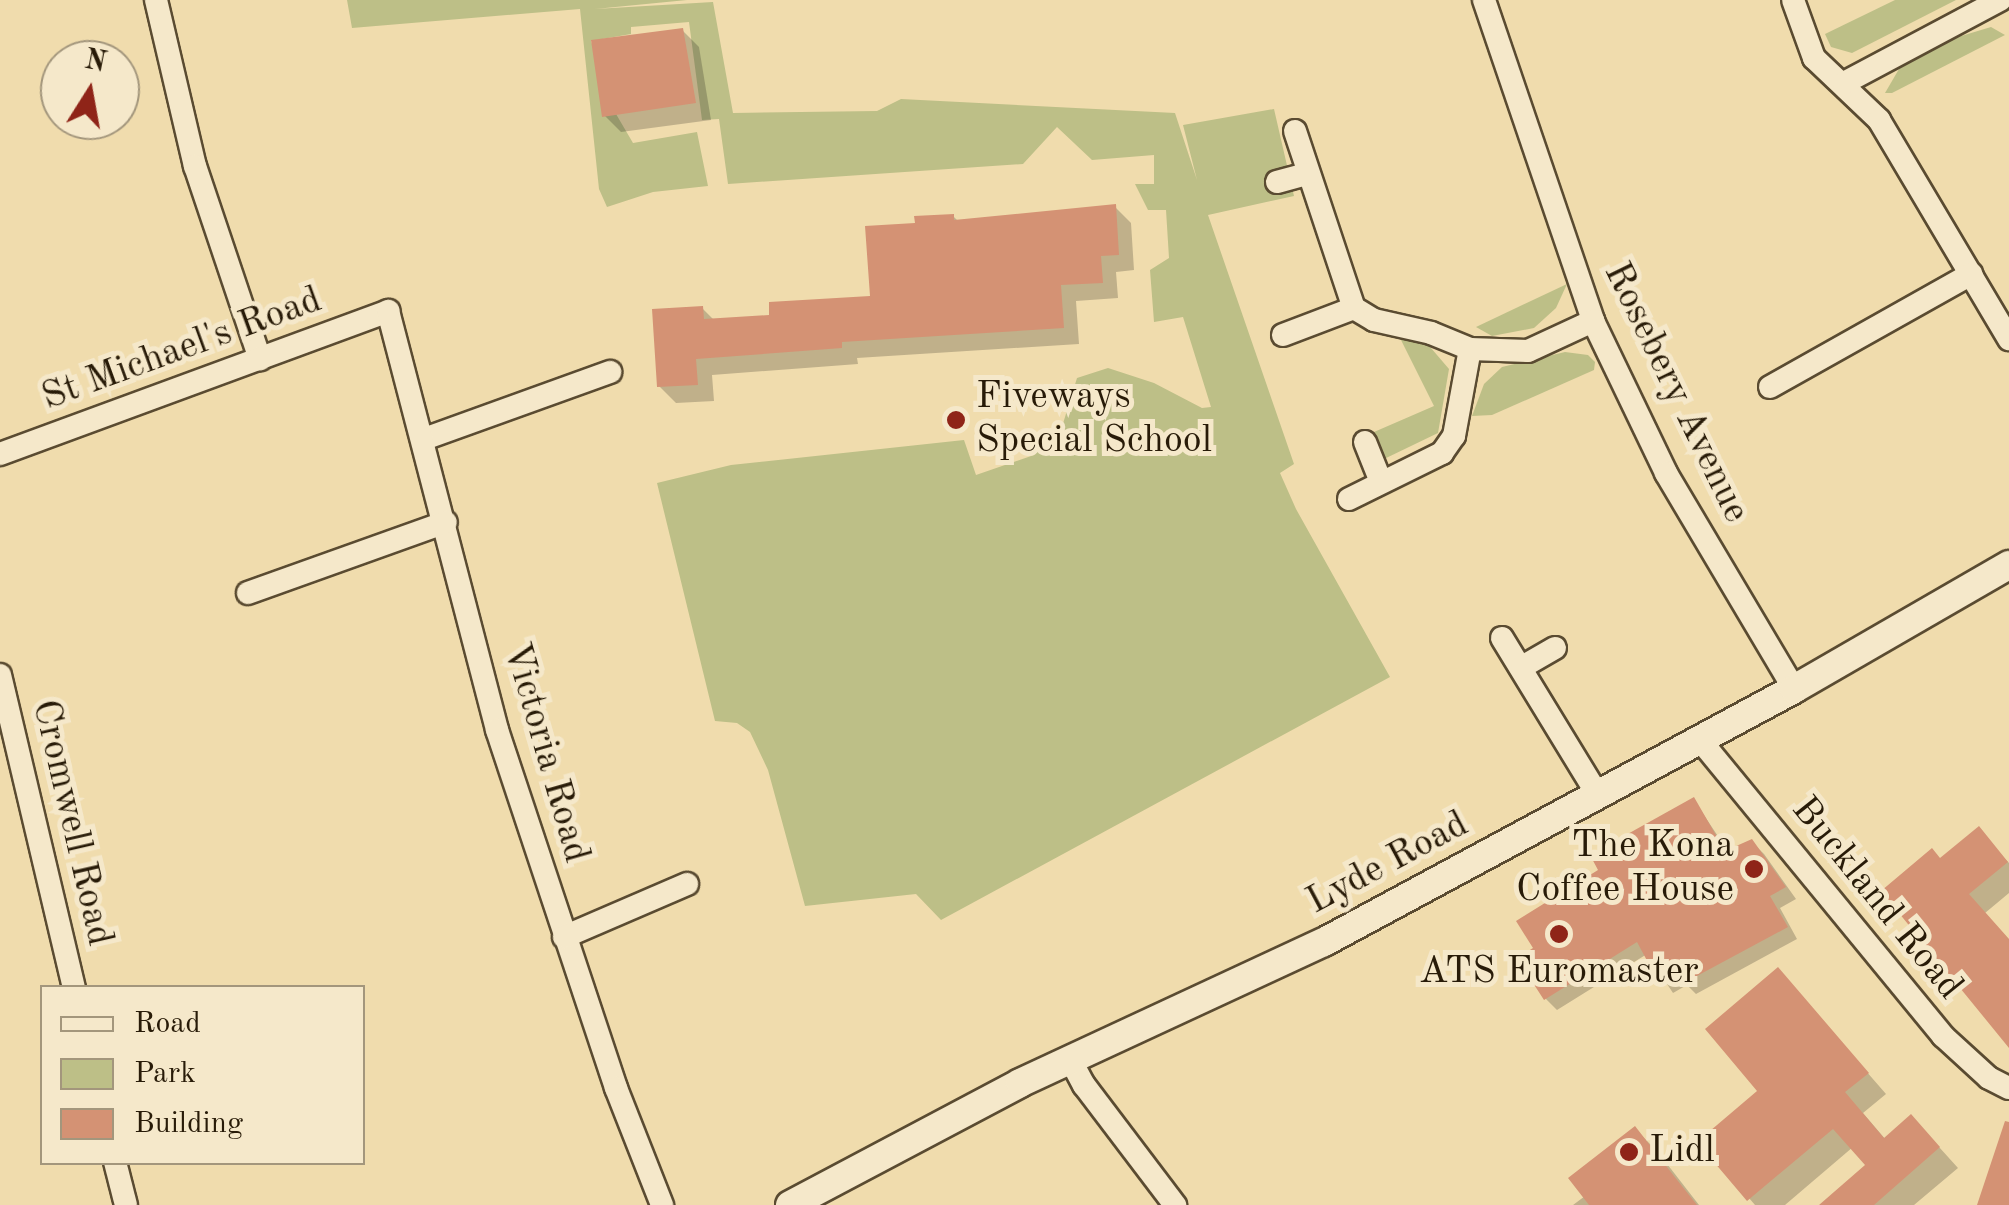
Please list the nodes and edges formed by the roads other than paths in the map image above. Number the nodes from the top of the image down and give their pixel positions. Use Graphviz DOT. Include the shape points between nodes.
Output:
graph roads {
  1 [pos="156,0"];
  2 [pos="1484,0"];
  3 [pos="1793,0"];
  4 [pos="2000,0"];
  5 [pos="1844,83"];
  6 [pos="1295,132"];
  7 [pos="1308,174"];
  8 [pos="1277,182"];
  9 [pos="1972,274"];
  10 [pos="1354,308"];
  11 [pos="388,312"];
  12 [pos="1593,321"];
  13 [pos="1283,334"];
  14 [pos="2009,339"];
  15 [pos="1470,350"];
  16 [pos="260,359"];
  17 [pos="610,372"];
  18 [pos="1770,387"];
  19 [pos="424,438"];
  20 [pos="1365,442"];
  21 [pos="0,454"];
  22 [pos="1381,482"];
  23 [pos="1349,499"];
  24 [pos="446,522"];
  25 [pos="2009,565"];
  26 [pos="248,593"];
  27 [pos="1502,638"];
  28 [pos="1555,648"];
  29 [pos="1522,668"];
  30 [pos="0,675"];
  31 [pos="1794,689"];
  32 [pos="1700,740"];
  33 [pos="1598,794"];
  34 [pos="687,884"];
  35 [pos="564,936"];
  36 [pos="73,985"];
  37 [pos="1070,1058"];
  38 [pos="2009,1088"];
  39 [pos="117,1165"];
  40 [pos="126,1205"];
  41 [pos="662,1205"];
  42 [pos="790,1205"];
  43 [pos="1176,1205"];
  1 -- 16 [label="street" via="195,166"];
  2 -- 12 [label="street, Rosebery Avenue"];
  3 -- 5 [label="street" via="1814,58"];
  4 -- 5 [label="street"];
  5 -- 9 [label="street" via="1879,120"];
  6 -- 7 [label="street"];
  7 -- 8 [label="street"];
  7 -- 10 [label="street"];
  9 -- 14 [label="street"];
  9 -- 18 [label="street"];
  10 -- 13 [label="street"];
  10 -- 15 [label="street"];
  11 -- 16 [label="street, St Michael's Road"];
  11 -- 19 [label="street, Victoria Road"];
  12 -- 15 [label="street" via="1528,351"];
  12 -- 31 [label="street, Rosebery Avenue" via="1666,473"];
  15 -- 22 [label="street" via="1454,436 1442,453"];
  16 -- 21 [label="street, St Michael's Road"];
  17 -- 19 [label="street"];
  19 -- 24 [label="street, Victoria Road"];
  20 -- 22 [label="street"];
  22 -- 23 [label="street"];
  24 -- 26 [label="street"];
  24 -- 35 [label="street, Victoria Road" via="497,730"];
  25 -- 31 [label="street, Lyde Road"];
  27 -- 29 [label="street"];
  28 -- 29 [label="street"];
  29 -- 33 [label="street"];
  30 -- 36 [label="street, Cromwell Road"];
  31 -- 32 [label="street, Lyde Road"];
  32 -- 33 [label="street, Lyde Road"];
  32 -- 38 [label="street, Buckland Road" via="1943,1036"];
  33 -- 37 [label="street, Lyde Road" via="1324,942"];
  34 -- 35 [label="street"];
  35 -- 41 [label="street, Victoria Road"];
  37 -- 42 [label="street, Lyde Road"];
  37 -- 43 [label="street"];
  39 -- 40 [label="street"];
}
